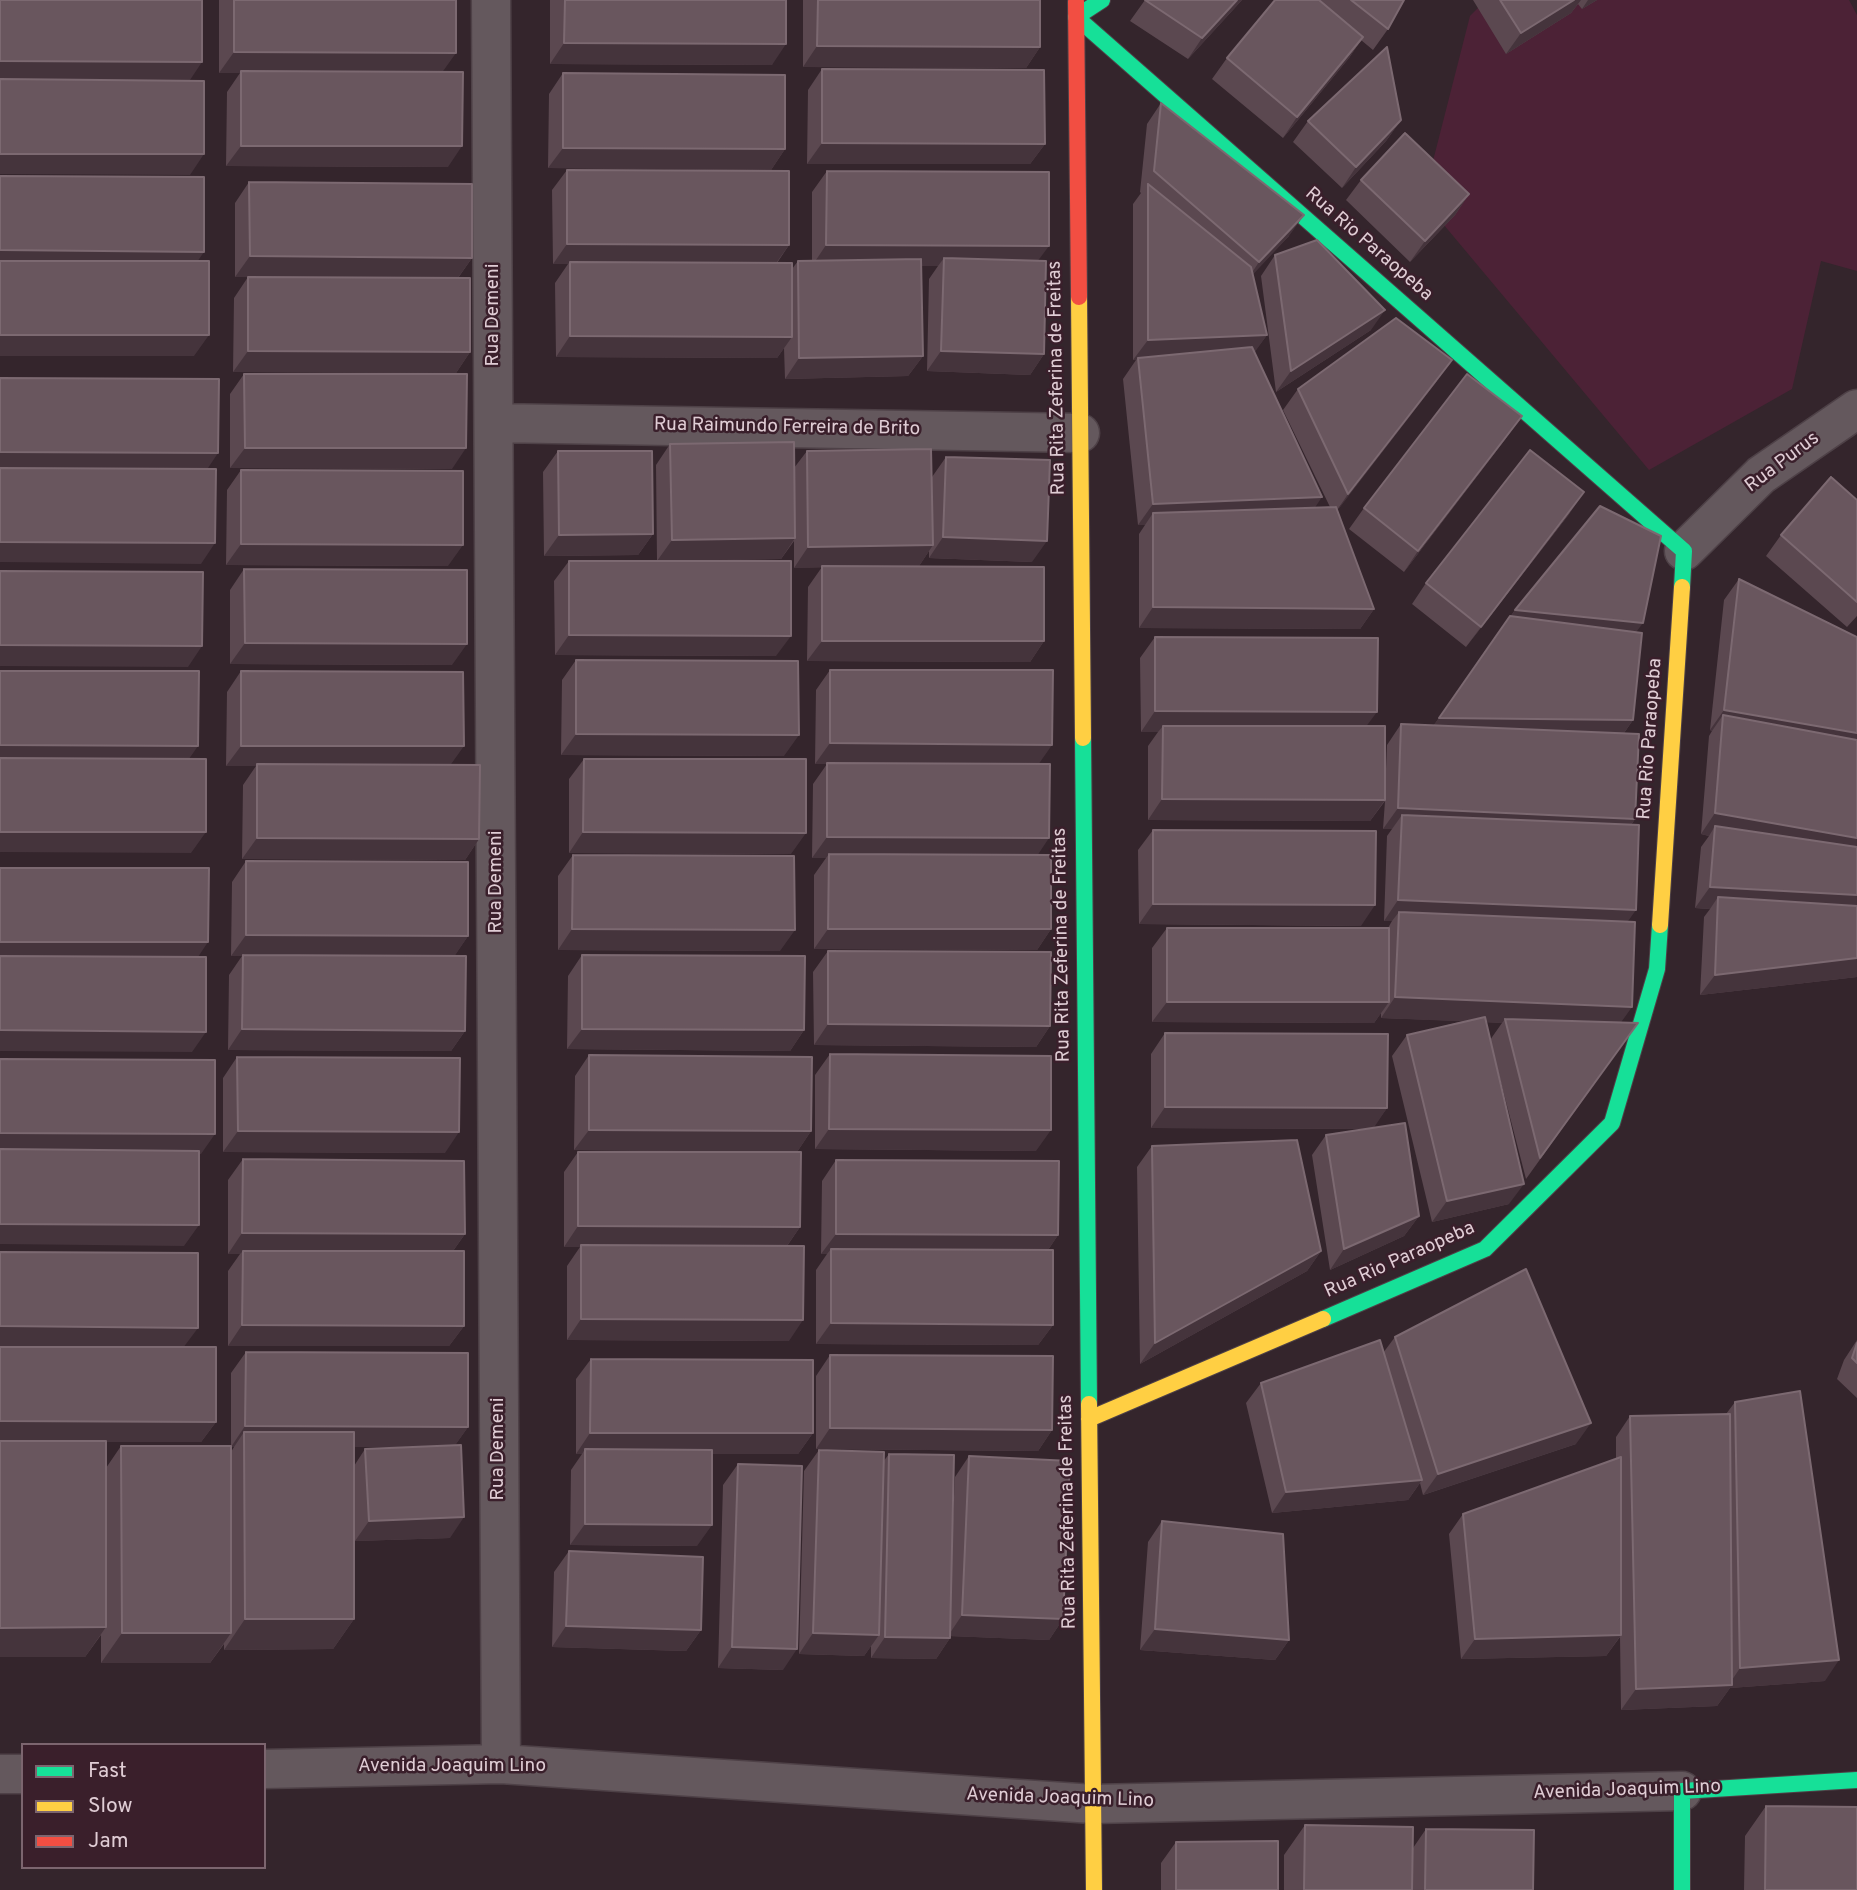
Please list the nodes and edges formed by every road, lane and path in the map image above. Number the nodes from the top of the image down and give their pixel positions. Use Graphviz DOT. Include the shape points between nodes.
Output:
graph roads {
  1 [pos="491,0"];
  2 [pos="1102,0"];
  3 [pos="1076,8"];
  4 [pos="1857,409"];
  5 [pos="495,422"];
  6 [pos="1080,433"];
  7 [pos="1684,551"];
  8 [pos="1089,1419"];
  9 [pos="501,1764"];
  10 [pos="266,1769"];
  11 [pos="0,1774"];
  12 [pos="21,1774"];
  13 [pos="1857,1780"];
  14 [pos="1682,1791"];
  15 [pos="1093,1804"];
  16 [pos="1094,1890"];
  17 [pos="1682,1890"];
  1 -- 5 [label="street, Rua Demeni"];
  2 -- 3 [label="street"];
  3 -- 6 [label="street, Rua Rita Zeferina de Freitas"];
  3 -- 7 [label="street, Rua Rio Paraopeba"];
  4 -- 7 [label="street, Rua Purus" via="1761,475"];
  5 -- 6 [label="street, Rua Raimundo Ferreira de Brito"];
  5 -- 9 [label="street, Rua Demeni"];
  6 -- 8 [label="street, Rua Rita Zeferina de Freitas"];
  7 -- 8 [label="street, Rua Rio Paraopeba" via="1657,969 1612,1123 1485,1249"];
  8 -- 15 [label="street, Rua Rita Zeferina de Freitas"];
  9 -- 10 [label="street, Avenida Joaquim Lino"];
  9 -- 15 [label="street, Avenida Joaquim Lino"];
  11 -- 12 [label="street"];
  13 -- 14 [label="street, Avenida Joaquim Lino"];
  14 -- 15 [label="street, Avenida Joaquim Lino"];
  14 -- 17 [label="street"];
  15 -- 16 [label="street, Rua Rita Zeferina de Freitas"];
}
